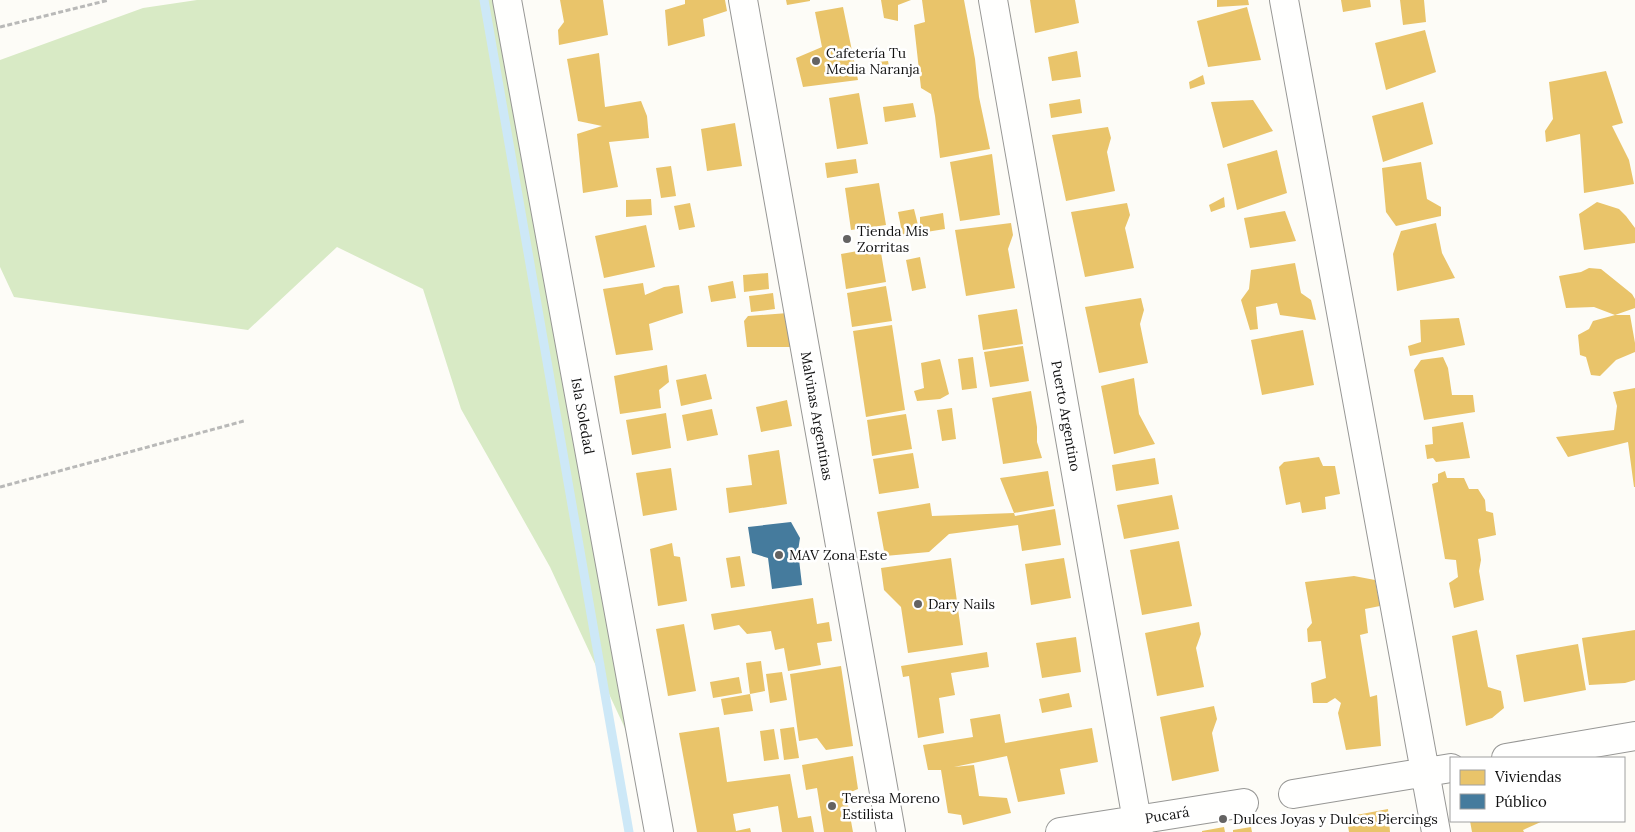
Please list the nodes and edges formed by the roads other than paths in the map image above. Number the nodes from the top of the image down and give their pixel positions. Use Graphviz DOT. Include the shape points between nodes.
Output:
graph roads {
  1 [pos="507,0"];
  2 [pos="743,0"];
  3 [pos="992,0"];
  4 [pos="1284,0"];
  5 [pos="1635,736"];
  6 [pos="1512,757"];
  7 [pos="1439,770"];
  8 [pos="1293,794"];
  9 [pos="1244,803"];
  10 [pos="1138,826"];
  11 [pos="659,832"];
  12 [pos="891,832"];
  13 [pos="1060,832"];
  14 [pos="1436,832"];
  1 -- 11 [label="street, Isla Soledad"];
  2 -- 12 [label="street, Malvinas Argentinas"];
  3 -- 10 [label="street, Puerto Argentino"];
  4 -- 7 [label="street"];
  5 -- 6 [label="street"];
  7 -- 8 [label="street"];
  7 -- 14 [label="street"];
  9 -- 10 [label="street, Pucará"];
  10 -- 13 [label="street, Pucará"];
}
